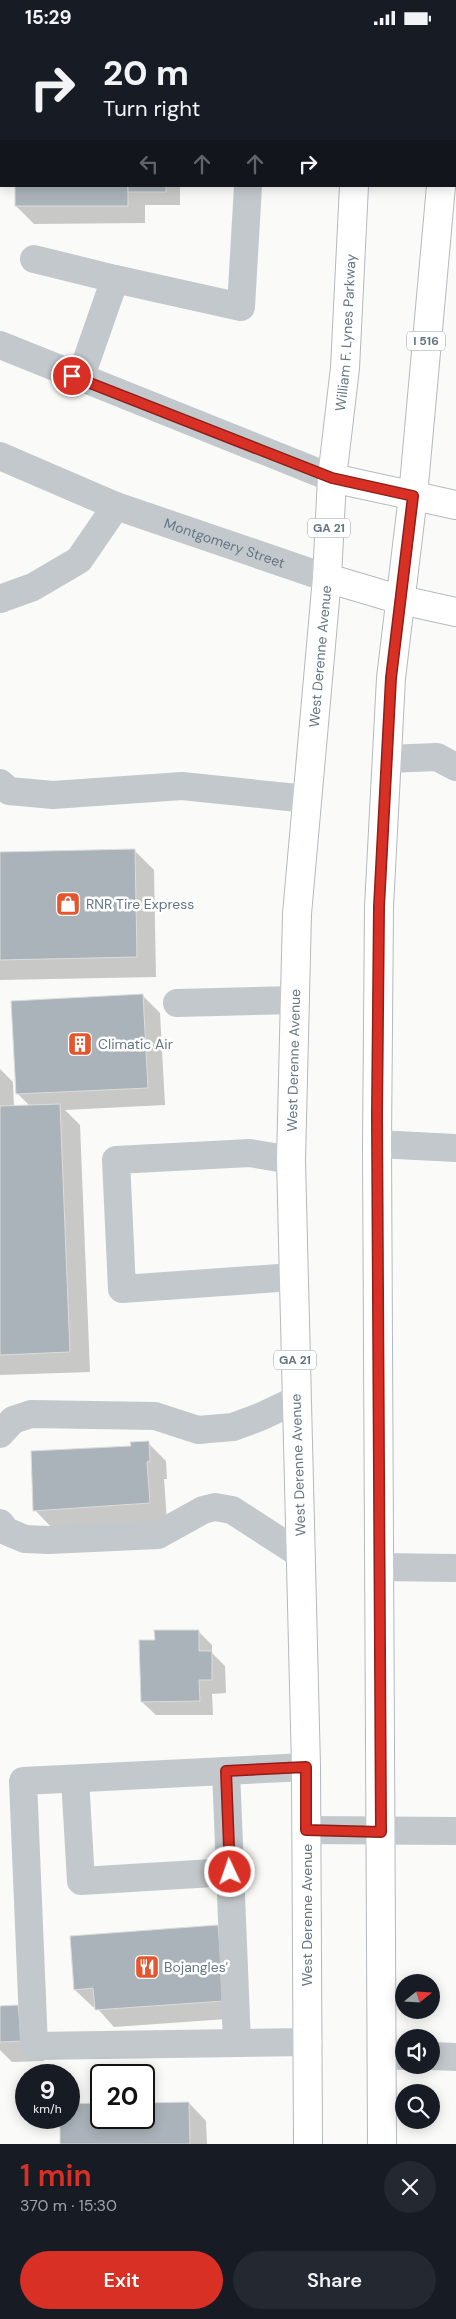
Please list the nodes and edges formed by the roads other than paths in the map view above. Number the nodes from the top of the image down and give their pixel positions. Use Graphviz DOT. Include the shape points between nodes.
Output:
graph roads {
  1 [pos="248,187"];
  2 [pos="354,187"];
  3 [pos="441,187"];
  4 [pos="34,259"];
  5 [pos="115,279"];
  6 [pos="0,345"];
  7 [pos="80,379"];
  8 [pos="0,456"];
  9 [pos="332,478"];
  10 [pos="413,496"];
  11 [pos="456,505"];
  12 [pos="116,506"];
  13 [pos="327,578"];
  14 [pos="0,599"];
  15 [pos="401,600"];
  16 [pos="456,612"];
  17 [pos="387,759"];
  18 [pos="456,767"];
  19 [pos="0,783"];
  20 [pos="307,799"];
  21 [pos="295,1000"];
  22 [pos="177,1003"];
  23 [pos="377,1144"];
  24 [pos="456,1148"];
  25 [pos="291,1160"];
  26 [pos="292,1277"];
  27 [pos="296,1400"];
  28 [pos="0,1434"];
  29 [pos="0,1523"];
  30 [pos="300,1554"];
  31 [pos="379,1567"];
  32 [pos="456,1568"];
  33 [pos="306,1767"];
  34 [pos="226,1771"];
  35 [pos="75,1779"];
  36 [pos="306,1830"];
  37 [pos="456,1831"];
  38 [pos="381,1832"];
  39 [pos="230,1872"];
  40 [pos="308,2042"];
  41 [pos="237,2043"];
  42 [pos="393,2055"];
  43 [pos="440,2056"];
  44 [pos="456,2057"];
  45 [pos="308,2144"];
  46 [pos="382,2144"];
  1 -- 5 [label="street" via="241,307"];
  2 -- 9 [label="main road, William F. Lynes Parkway" via="345,368"];
  3 -- 10 [label="main road, I 516"];
  4 -- 5 [label="street"];
  5 -- 7 [label="street"];
  6 -- 7 [label="street"];
  7 -- 9 [label="street"];
  8 -- 12 [label="street, Montgomery Street"];
  9 -- 10 [label="main road"];
  9 -- 13 [label="main road, GA 21"];
  10 -- 11 [label="main road"];
  10 -- 15 [label="main road"];
  12 -- 13 [label="street, Montgomery Street"];
  12 -- 14 [label="street" via="79,559 33,587"];
  13 -- 15 [label="main road, Montgomery Street"];
  13 -- 20 [label="main road, West Derenne Avenue / GA 21"];
  15 -- 16 [label="main road, Montgomery Street"];
  15 -- 17 [label="main road" via="391,678"];
  17 -- 18 [label="street" via="437,757"];
  17 -- 23 [label="main road" via="379,907"];
  19 -- 20 [label="street" via="9,791 53,795 182,787"];
  20 -- 21 [label="main road, West Derenne Avenue / GA 21" via="297,915"];
  21 -- 22 [label="street"];
  21 -- 25 [label="main road, West Derenne Avenue / GA 21"];
  23 -- 24 [label="street"];
  23 -- 31 [label="main road"];
  25 -- 26 [label="main road, West Derenne Avenue / GA 21"];
  25 -- 26 [label="street" via="250,1153 116,1160 122,1289"];
  26 -- 27 [label="main road, West Derenne Avenue / GA 21"];
  27 -- 28 [label="street" via="233,1427 198,1430 155,1416 30,1414 13,1420"];
  27 -- 30 [label="main road, West Derenne Avenue / GA 21"];
  29 -- 30 [label="street" via="6,1531 25,1539 158,1535 203,1510 215,1507 232,1511"];
  30 -- 33 [label="main road, West Derenne Avenue / GA 21"];
  31 -- 32 [label="street"];
  31 -- 38 [label="main road"];
  33 -- 34 [label="street"];
  33 -- 36 [label="main road, West Derenne Avenue / GA 21"];
  34 -- 35 [label="street"];
  34 -- 39 [label="street"];
  35 -- 39 [label="street" via="81,1881"];
  35 -- 41 [label="street" via="23,1781 34,2047"];
  36 -- 38 [label="street"];
  36 -- 40 [label="main road, West Derenne Avenue / GA 21"];
  37 -- 38 [label="street"];
  38 -- 42 [label="main road"];
  39 -- 41 [label="street"];
  40 -- 41 [label="street"];
  40 -- 45 [label="main road, West Derenne Avenue / GA 21"];
  42 -- 46 [label="main road"];
  43 -- 44 [label="street"];
}
